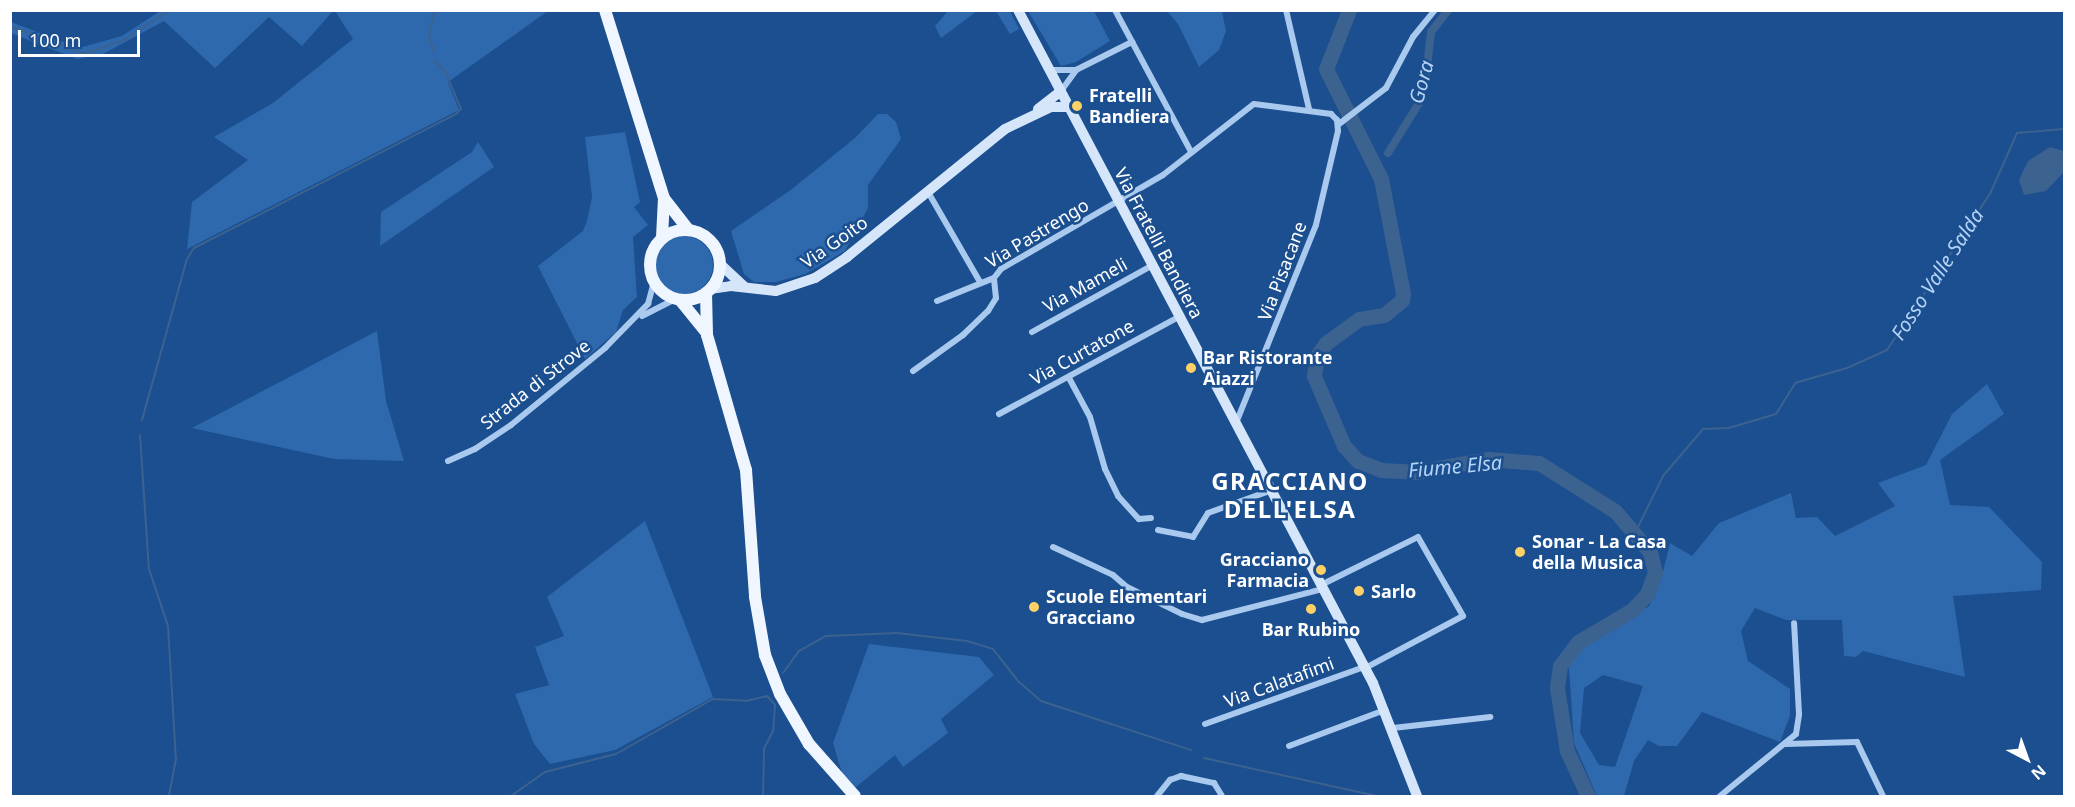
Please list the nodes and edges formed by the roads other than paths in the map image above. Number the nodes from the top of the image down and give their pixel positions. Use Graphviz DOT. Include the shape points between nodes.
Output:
graph roads {
  1 [pos="605,10"];
  2 [pos="1018,10"];
  3 [pos="1115,10"];
  4 [pos="1286,10"];
  5 [pos="1435,10"];
  6 [pos="1131,42"];
  7 [pos="1050,70"];
  8 [pos="1076,70"];
  9 [pos="1061,91"];
  10 [pos="1069,107"];
  11 [pos="1310,109"];
  12 [pos="1032,115"];
  13 [pos="1339,124"];
  14 [pos="1191,152"];
  15 [pos="928,192"];
  16 [pos="664,198"];
  17 [pos="1119,202"];
  18 [pos="689,230"];
  19 [pos="662,238"];
  20 [pos="720,264"];
  21 [pos="1153,265"];
  22 [pos="994,278"];
  23 [pos="654,282"];
  24 [pos="980,282"];
  25 [pos="747,288"];
  26 [pos="708,291"];
  27 [pos="678,299"];
  28 [pos="937,301"];
  29 [pos="1180,316"];
  30 [pos="634,321"];
  31 [pos="1032,332"];
  32 [pos="707,335"];
  33 [pos="913,371"];
  34 [pos="1069,378"];
  35 [pos="999,414"];
  36 [pos="1236,423"];
  37 [pos="448,461"];
  38 [pos="1272,490"];
  39 [pos="1151,518"];
  40 [pos="1158,530"];
  41 [pos="1053,547"];
  42 [pos="1322,587"];
  43 [pos="1794,623"];
  44 [pos="1364,668"];
  45 [pos="1386,710"];
  46 [pos="1490,717"];
  47 [pos="1205,724"];
  48 [pos="1393,728"];
  49 [pos="1786,744"];
  50 [pos="1289,746"];
  51 [pos="855,796"];
  52 [pos="1157,796"];
  53 [pos="1222,796"];
  54 [pos="1417,796"];
  55 [pos="1720,796"];
  56 [pos="1883,796"];
  1 -- 16 [label="main road"];
  2 -- 7 [label="main road, Via Fratelli Bandiera"];
  3 -- 6 [label="street"];
  4 -- 11 [label="street"];
  5 -- 13 [label="street" via="1413,37 1388,85"];
  6 -- 8 [label="street"];
  6 -- 14 [label="street"];
  7 -- 8 [label="street"];
  7 -- 9 [label="main road, Via Fratelli Bandiera"];
  8 -- 9 [label="street"];
  9 -- 10 [label="main road, Via Fratelli Bandiera"];
  9 -- 12 [label="main road, Via Goito"];
  10 -- 12 [label="main road, Via Goito" via="1055,106"];
  10 -- 17 [label="main road, Via Fratelli Bandiera"];
  11 -- 13 [label="street, Via Pastrengo" via="1333,115"];
  11 -- 14 [label="street, Via Pastrengo" via="1256,103"];
  12 -- 15 [label="main road, Via Goito" via="1002,131"];
  13 -- 36 [label="street, Via Pisacane" via="1313,234"];
  14 -- 17 [label="street, Via Pastrengo" via="1169,171"];
  15 -- 24 [label="street"];
  15 -- 25 [label="main road, Via Goito" via="814,279 776,291"];
  16 -- 18 [label="main road"];
  16 -- 19 [label="main road"];
  17 -- 21 [label="main road, Via Fratelli Bandiera"];
  17 -- 22 [label="street, Via Pastrengo" via="1001,269"];
  18 -- 19 [label="main road"];
  18 -- 20 [label="main road" via="707,238"];
  19 -- 23 [label="main road" via="650,259"];
  20 -- 25 [label="main road"];
  20 -- 26 [label="main road"];
  21 -- 29 [label="main road, Via Fratelli Bandiera"];
  21 -- 31 [label="street, Via Mameli"];
  22 -- 24 [label="street, Via Pastrengo"];
  22 -- 33 [label="street" via="996,297 988,311 963,335"];
  23 -- 27 [label="main road"];
  23 -- 30 [label="street, Strada di Strove" via="648,304"];
  24 -- 28 [label="street, Via Pastrengo"];
  25 -- 26 [label="main road, Via Goito"];
  26 -- 27 [label="main road"];
  26 -- 32 [label="main road"];
  27 -- 30 [label="street, Strada di Strove"];
  27 -- 32 [label="main road"];
  29 -- 34 [label="street, Via Curtatone"];
  29 -- 36 [label="main road, Via Fratelli Bandiera"];
  30 -- 37 [label="street, Strada di Strove" via="519,418 476,449"];
  32 -- 51 [label="main road" via="746,470 756,609 766,661 809,744"];
  34 -- 35 [label="street, Via Curtatone"];
  34 -- 39 [label="street" via="1090,417 1106,472 1118,496 1139,519"];
  36 -- 38 [label="main road, Via Fratelli Bandiera"];
  38 -- 40 [label="street" via="1210,512 1193,537"];
  38 -- 42 [label="main road, Via Fratelli Bandiera"];
  41 -- 42 [label="street" via="1182,614 1202,620"];
  42 -- 44 [label="main road, Via Fratelli Bandiera"];
  42 -- 44 [label="street, Via Calatafimi" via="1418,537 1462,616"];
  43 -- 49 [label="street" via="1798,721 1796,734"];
  44 -- 45 [label="main road, Via Fratelli Bandiera"];
  44 -- 47 [label="street, Via Calatafimi"];
  45 -- 48 [label="main road, Via Fratelli Bandiera"];
  45 -- 50 [label="street"];
  46 -- 48 [label="street"];
  48 -- 54 [label="main road, Via Fratelli Bandiera"];
  49 -- 55 [label="street"];
  49 -- 56 [label="street" via="1857,742"];
  52 -- 53 [label="street" via="1170,780 1181,776 1214,783"];
}
